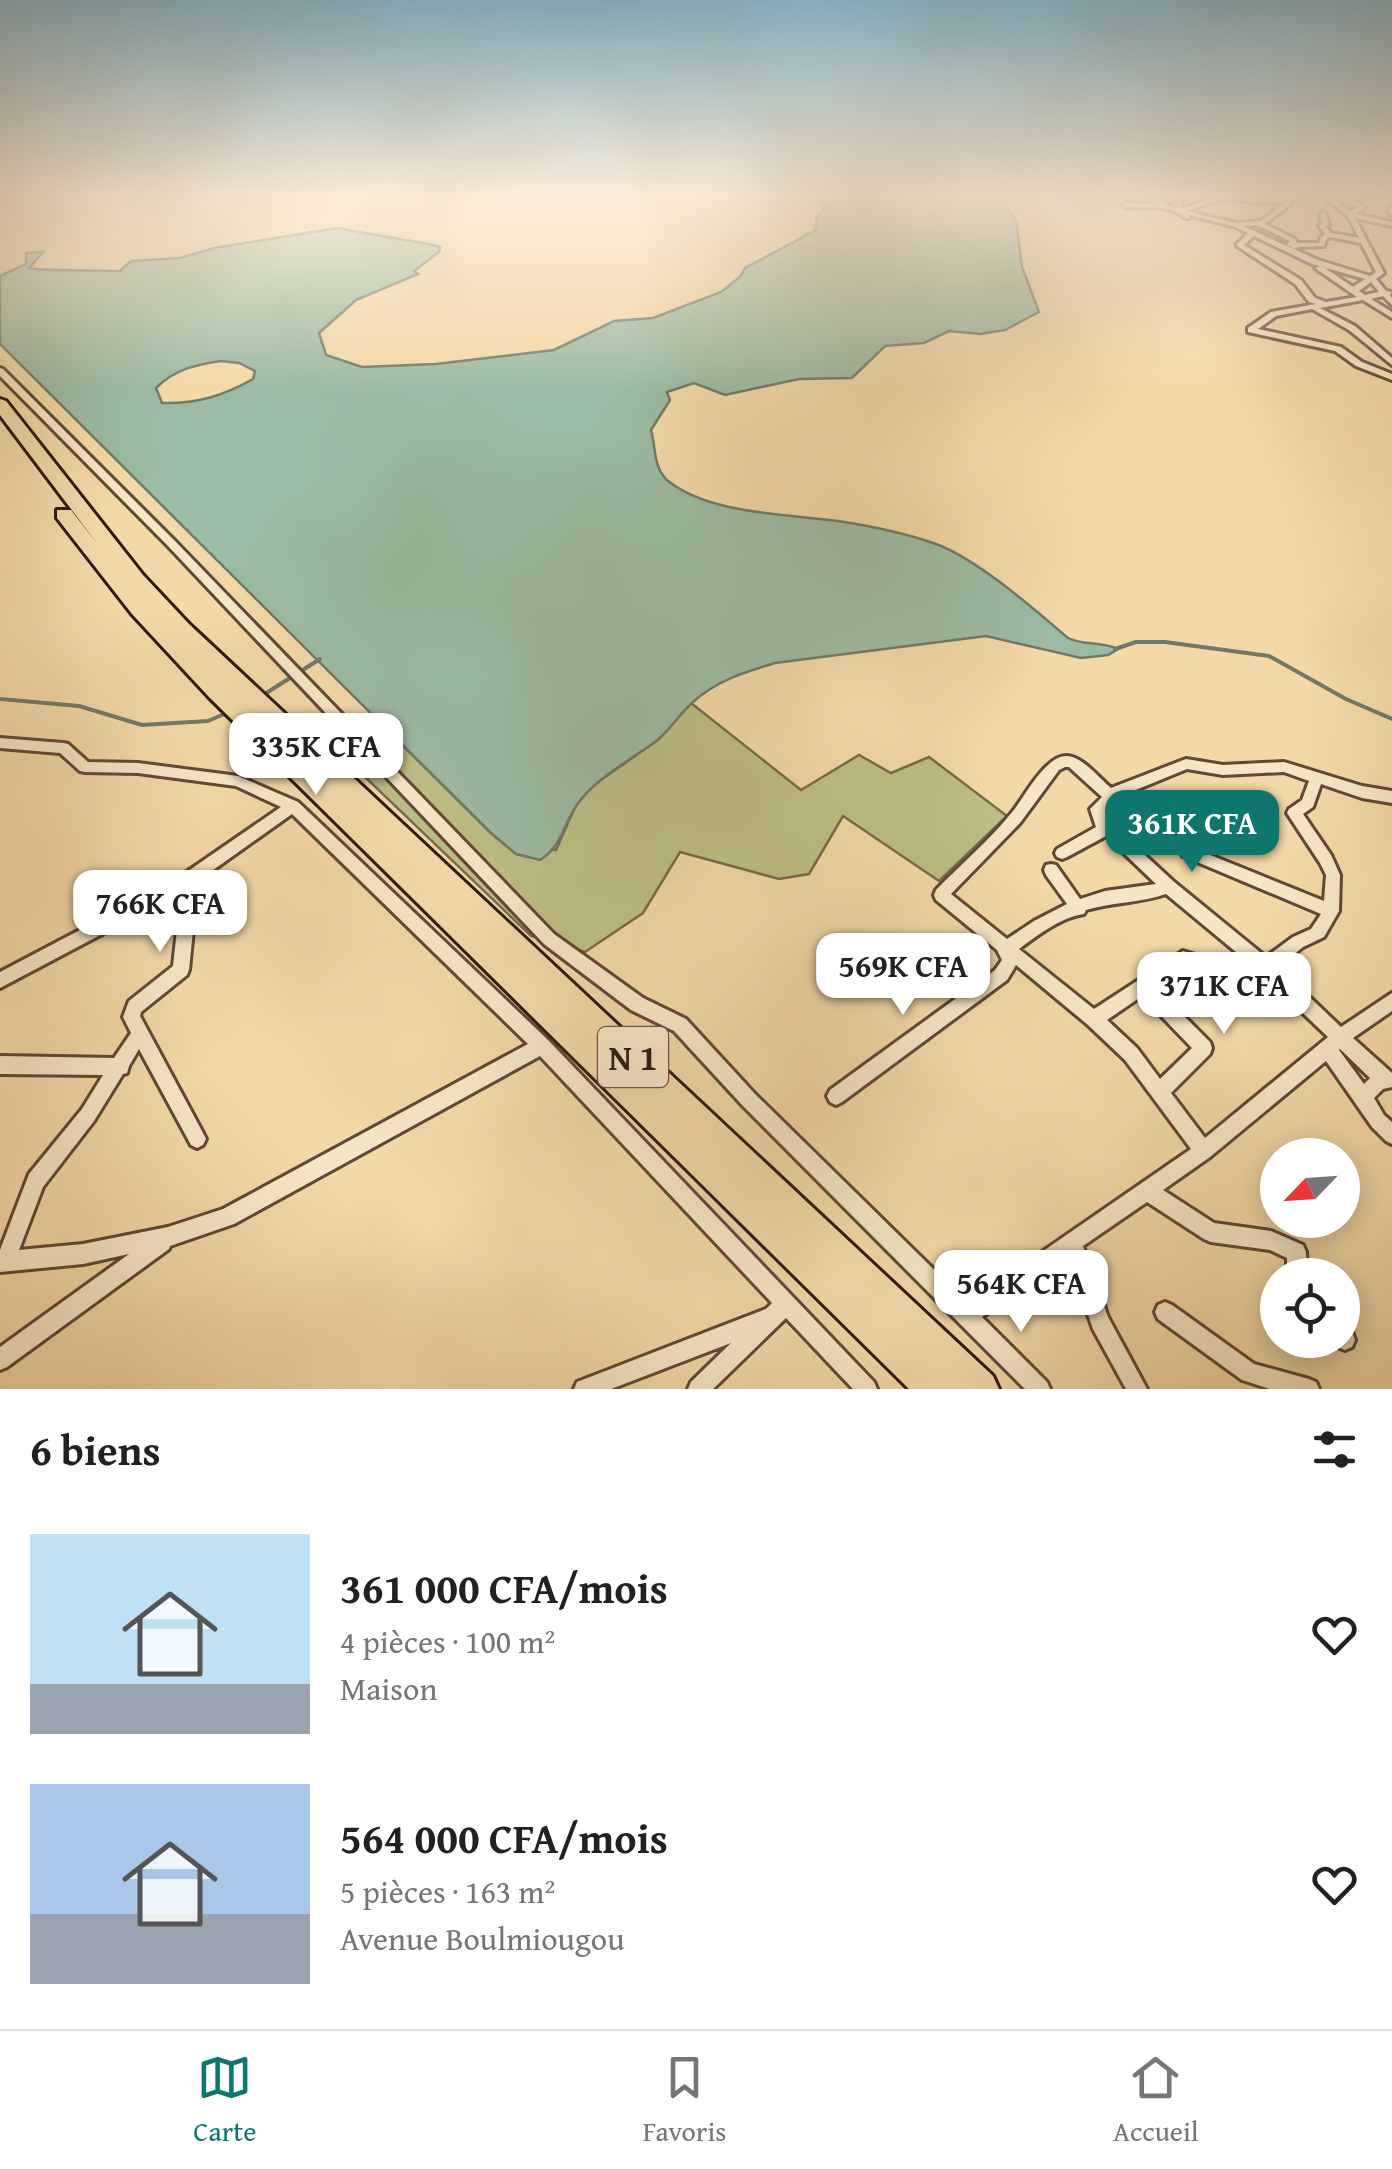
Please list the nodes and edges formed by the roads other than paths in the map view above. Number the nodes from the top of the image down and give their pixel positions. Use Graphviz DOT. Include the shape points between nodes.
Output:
graph roads {
  1 [pos="1262,259"];
  2 [pos="1312,259"];
  3 [pos="1373,259"];
  4 [pos="1315,262"];
  5 [pos="1372,279"];
  6 [pos="1388,293"];
  7 [pos="1356,294"];
  8 [pos="1392,303"];
  9 [pos="1326,304"];
  10 [pos="1313,307"];
  11 [pos="1392,316"];
  12 [pos="1368,340"];
  13 [pos="1342,351"];
  14 [pos="1391,358"];
  15 [pos="0,371"];
  16 [pos="1392,377"];
  17 [pos="0,404"];
  18 [pos="0,426"];
  19 [pos="226,686"];
  20 [pos="275,734"];
  21 [pos="0,744"];
  22 [pos="1317,778"];
  23 [pos="1109,795"];
  24 [pos="1392,797"];
  25 [pos="293,806"];
  26 [pos="1105,826"];
  27 [pos="1188,852"];
  28 [pos="1062,853"];
  29 [pos="1051,870"];
  30 [pos="180,886"];
  31 [pos="1168,886"];
  32 [pos="1078,909"];
  33 [pos="1331,911"];
  34 [pos="1005,950"];
  35 [pos="1266,967"];
  36 [pos="0,980"];
  37 [pos="1143,986"];
  38 [pos="1392,1001"];
  39 [pos="1094,1020"];
  40 [pos="138,1036"];
  41 [pos="1334,1042"];
  42 [pos="542,1046"];
  43 [pos="0,1064"];
  44 [pos="121,1067"];
  45 [pos="1388,1080"];
  46 [pos="1160,1091"];
  47 [pos="836,1096"];
  48 [pos="1363,1097"];
  49 [pos="1392,1134"];
  50 [pos="197,1140"];
  51 [pos="1204,1151"];
  52 [pos="1146,1191"];
  53 [pos="168,1237"];
  54 [pos="1072,1245"];
  55 [pos="1296,1258"];
  56 [pos="3,1261"];
  57 [pos="779,1311"];
  58 [pos="1165,1312"];
  59 [pos="966,1316"];
  60 [pos="0,1360"];
  61 [pos="1256,1381"];
  62 [pos="584,1389"];
  63 [pos="698,1389"];
  64 [pos="867,1389"];
  65 [pos="936,1389"];
  66 [pos="980,1389"];
  67 [pos="1040,1389"];
  68 [pos="1137,1389"];
  69 [pos="1309,1389"];
  1 -- 9 [label="street"];
  2 -- 4 [label="street"];
  3 -- 5 [label="street" via="1380,272"];
  4 -- 5 [label="street"];
  4 -- 7 [label="street"];
  5 -- 6 [label="street"];
  5 -- 7 [label="street"];
  6 -- 7 [label="street"];
  6 -- 8 [label="street"];
  7 -- 9 [label="street" via="1358,301"];
  7 -- 11 [label="street"];
  9 -- 10 [label="street"];
  10 -- 12 [label="street"];
  10 -- 13 [label="street" via="1274,314 1249,329"];
  12 -- 13 [label="street"];
  12 -- 14 [label="street"];
  13 -- 16 [label="street"];
  15 -- 59 [label="street" via="549,939 638,1004 680,1025"];
  17 -- 19 [label="highway, N 1"];
  18 -- 19 [label="highway, N 1" via="112,577"];
  19 -- 20 [label="highway, N 1"];
  20 -- 65 [label="highway, N 1"];
  20 -- 66 [label="highway, N 1"];
  21 -- 25 [label="street" via="63,748 85,767 238,781"];
  22 -- 23 [label="street" via="1268,766 1223,770 1186,764"];
  22 -- 24 [label="street"];
  22 -- 33 [label="street" via="1308,803 1294,814 1326,859"];
  23 -- 26 [label="street" via="1097,808"];
  23 -- 34 [label="street" via="1073,763 1054,766 1016,819 940,895"];
  25 -- 30 [label="street"];
  25 -- 42 [label="street"];
  26 -- 28 [label="street"];
  26 -- 31 [label="street"];
  27 -- 33 [label="street"];
  29 -- 32 [label="street"];
  30 -- 36 [label="street"];
  30 -- 40 [label="street" via="181,970 131,1012"];
  31 -- 32 [label="street"];
  31 -- 35 [label="street"];
  32 -- 34 [label="street" via="1039,925"];
  33 -- 35 [label="street" via="1321,930"];
  34 -- 39 [label="street"];
  34 -- 47 [label="street" via="1010,961 1001,975"];
  35 -- 37 [label="street" via="1231,985 1196,959 1183,958"];
  35 -- 41 [label="street"];
  37 -- 39 [label="street"];
  37 -- 46 [label="street" via="1204,1050"];
  38 -- 41 [label="street"];
  39 -- 46 [label="street"];
  40 -- 44 [label="street"];
  40 -- 50 [label="street"];
  41 -- 45 [label="street"];
  41 -- 48 [label="street"];
  41 -- 51 [label="street"];
  42 -- 53 [label="street" via="266,1198"];
  42 -- 57 [label="street"];
  43 -- 44 [label="street"];
  44 -- 56 [label="street" via="36,1180"];
  45 -- 48 [label="street"];
  46 -- 51 [label="street"];
  48 -- 49 [label="street"];
  51 -- 52 [label="street"];
  52 -- 54 [label="street"];
  52 -- 55 [label="street" via="1211,1232 1270,1240"];
  53 -- 56 [label="street"];
  53 -- 60 [label="street"];
  54 -- 59 [label="street"];
  54 -- 68 [label="street" via="1100,1322"];
  57 -- 62 [label="street"];
  57 -- 63 [label="street"];
  57 -- 64 [label="street"];
  58 -- 61 [label="street"];
  59 -- 67 [label="street"];
  61 -- 69 [label="street"];
}
